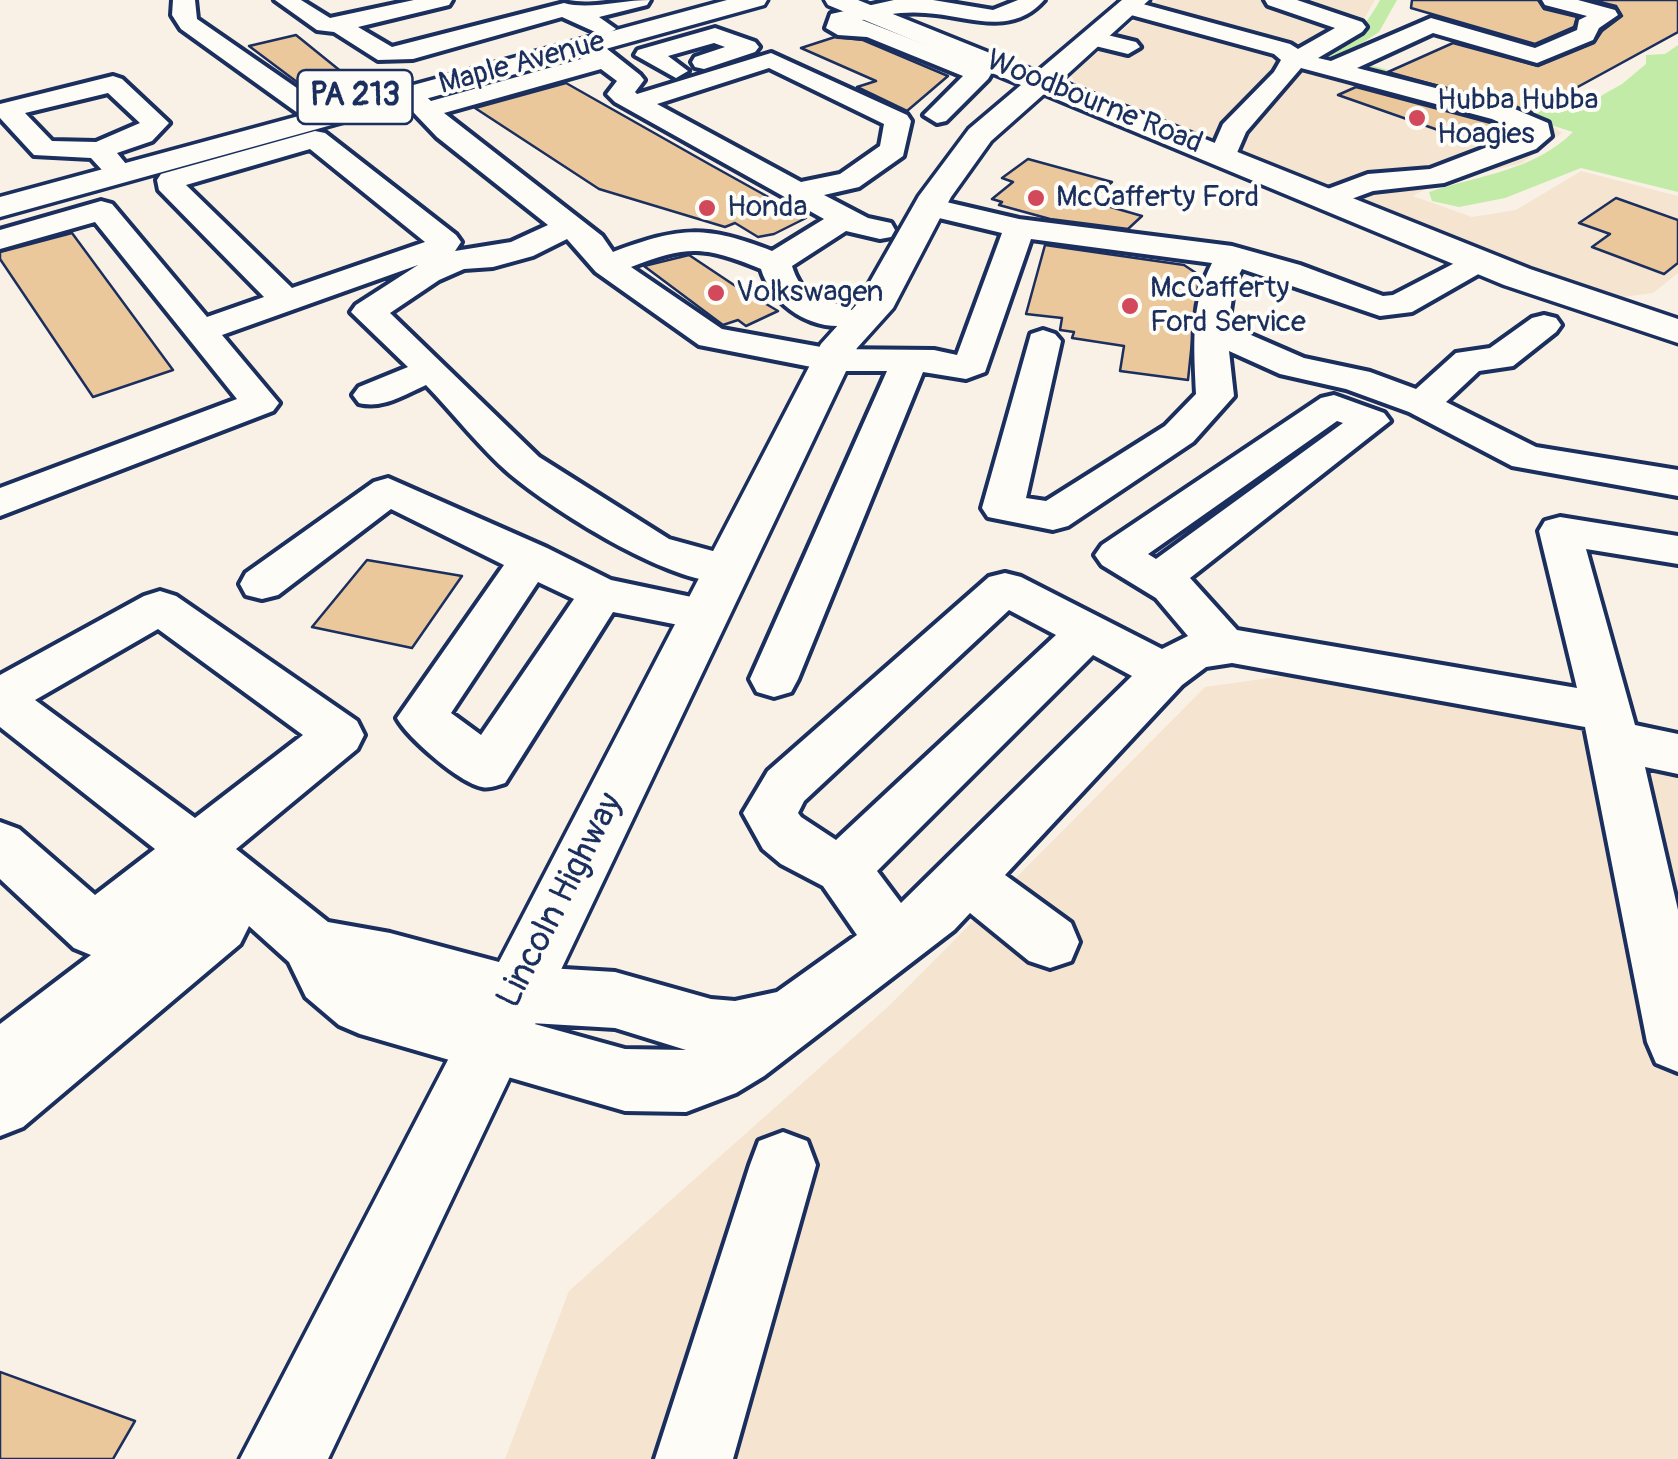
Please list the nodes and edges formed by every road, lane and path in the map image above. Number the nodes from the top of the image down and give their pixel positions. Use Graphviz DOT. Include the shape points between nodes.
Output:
graph roads {
  1 [pos="184,0"];
  2 [pos="286,0"];
  3 [pos="442,0"];
  4 [pos="639,0"];
  5 [pos="755,0"];
  6 [pos="960,0"];
  7 [pos="1553,0"];
  8 [pos="930,2"];
  9 [pos="1293,2"];
  10 [pos="1026,5"];
  11 [pos="504,6"];
  12 [pos="709,7"];
  13 [pos="1128,8"];
  14 [pos="386,14"];
  15 [pos="578,16"];
  16 [pos="853,16"];
  17 [pos="1234,17"];
  18 [pos="1337,18"];
  19 [pos="528,19"];
  20 [pos="339,25"];
  21 [pos="917,38"];
  22 [pos="1091,38"];
  23 [pos="752,40"];
  24 [pos="436,45"];
  25 [pos="599,45"];
  26 [pos="1128,47"];
  27 [pos="1292,61"];
  28 [pos="472,66"];
  29 [pos="1341,66"];
  30 [pos="1028,76"];
  31 [pos="633,91"];
  32 [pos="976,92"];
  33 [pos="418,102"];
  34 [pos="313,124"];
  35 [pos="1228,143"];
  36 [pos="106,157"];
  37 [pos="915,178"];
  38 [pos="797,192"];
  39 [pos="0,195"];
  40 [pos="1327,199"];
  41 [pos="0,208"];
  42 [pos="846,219"];
  43 [pos="570,226"];
  44 [pos="1019,228"];
  45 [pos="0,240"];
  46 [pos="1461,248"];
  47 [pos="1232,256"];
  48 [pos="774,263"];
  49 [pos="608,265"];
  50 [pos="1517,277"];
  51 [pos="287,301"];
  52 [pos="1544,325"];
  53 [pos="1210,330"];
  54 [pos="200,331"];
  55 [pos="1678,332"];
  56 [pos="844,336"];
  57 [pos="1043,340"];
  58 [pos="1678,346"];
  59 [pos="922,361"];
  60 [pos="431,370"];
  61 [pos="372,395"];
  62 [pos="1422,404"];
  63 [pos="1526,457"];
  64 [pos="1678,483"];
  65 [pos="0,503"];
  66 [pos="1678,511"];
  67 [pos="1678,550"];
  68 [pos="532,558"];
  69 [pos="1158,580"];
  70 [pos="262,584"];
  71 [pos="715,592"];
  72 [pos="601,594"];
  73 [pos="1089,630"];
  74 [pos="1225,647"];
  75 [pos="1166,672"];
  76 [pos="774,679"];
  77 [pos="0,698"];
  78 [pos="1610,726"];
  79 [pos="1678,754"];
  80 [pos="0,845"];
  81 [pos="843,869"];
  82 [pos="967,878"];
  83 [pos="218,879"];
  84 [pos="895,941"];
  85 [pos="1050,942"];
  86 [pos="502,1018"];
  87 [pos="1678,1042"];
  88 [pos="0,1063"];
  89 [pos="0,1104"];
  90 [pos="783,1164"];
  91 [pos="283,1459"];
  92 [pos="694,1459"];
  1 -- 34 [label="street" via="190,24"];
  2 -- 20 [label="street" via="324,25"];
  3 -- 14 [label="street"];
  4 -- 15 [label="street"];
  5 -- 12 [label="main road, Maple Avenue / PA 213"];
  6 -- 10 [label="street"];
  7 -- 29 [label="street" via="1607,15 1586,25 1586,35 1536,56 1430,26"];
  8 -- 10 [label="street" via="996,18"];
  8 -- 16 [label="street"];
  8 -- 21 [label="street"];
  9 -- 18 [label="street"];
  11 -- 19 [label="street"];
  12 -- 23 [label="street"];
  12 -- 25 [label="main road, Maple Avenue / PA 213"];
  13 -- 17 [label="street" via="1193,26"];
  13 -- 22 [label="main road, Lincoln Highway"];
  13 -- 27 [label="street"];
  13 -- 30 [label="main road, Lincoln Highway"];
  14 -- 20 [label="street"];
  14 -- 24 [label="street"];
  15 -- 19 [label="street" via="564,10"];
  15 -- 25 [label="street"];
  16 -- 21 [label="main road, Woodbourne Road"];
  16 -- 23 [label="street" via="778,42"];
  17 -- 18 [label="street"];
  17 -- 27 [label="street"];
  18 -- 27 [label="street"];
  19 -- 24 [label="street"];
  20 -- 24 [label="street" via="388,54"];
  21 -- 30 [label="main road, Woodbourne Road"];
  21 -- 32 [label="street" via="979,74"];
  22 -- 26 [label="street"];
  22 -- 30 [label="main road, Lincoln Highway"];
  23 -- 31 [label="street" via="747,49"];
  24 -- 28 [label="street"];
  25 -- 28 [label="main road, Maple Avenue / PA 213"];
  25 -- 31 [label="street"];
  25 -- 33 [label="main road, Maple Avenue / PA 213"];
  27 -- 29 [label="street"];
  27 -- 35 [label="street"];
  28 -- 34 [label="main road, Maple Avenue / PA 213"];
  29 -- 40 [label="street" via="1538,129 1526,144 1434,176 1368,184"];
  30 -- 32 [label="main road, Lincoln Highway"];
  30 -- 35 [label="main road, Woodbourne Road"];
  30 -- 37 [label="main road, Lincoln Highway" via="973,143"];
  31 -- 38 [label="street"];
  31 -- 38 [label="street" via="771,60 898,121 893,150 850,180"];
  32 -- 37 [label="main road, Lincoln Highway"];
  33 -- 41 [label="main road, Maple Avenue / PA 213"];
  33 -- 43 [label="street"];
  34 -- 36 [label="main road, Maple Avenue / PA 213"];
  34 -- 51 [label="street" via="169,184"];
  34 -- 51 [label="street" via="445,242"];
  35 -- 40 [label="main road, Woodbourne Road"];
  36 -- 36 [label="street" via="156,123 112,84 8,110 44,148"];
  36 -- 39 [label="main road, Maple Avenue / PA 213"];
  37 -- 42 [label="street"];
  37 -- 44 [label="street"];
  37 -- 56 [label="main road, Lincoln Highway" via="844,304"];
  37 -- 56 [label="main road, Lincoln Highway" via="874,308"];
  38 -- 42 [label="street"];
  40 -- 46 [label="main road, Woodbourne Road"];
  42 -- 48 [label="street"];
  43 -- 49 [label="street"];
  43 -- 60 [label="street" via="493,257 458,260 368,312"];
  44 -- 47 [label="street"];
  44 -- 59 [label="street" via="972,364"];
  45 -- 54 [label="street" via="100,210"];
  46 -- 47 [label="street" via="1400,305 1380,306"];
  46 -- 50 [label="main road, Woodbourne Road"];
  47 -- 53 [label="street" via="1218,284"];
  48 -- 49 [label="street" via="718,242 668,242"];
  48 -- 56 [label="street" via="792,300"];
  49 -- 56 [label="street" via="711,338"];
  50 -- 55 [label="main road, Woodbourne Road"];
  50 -- 58 [label="main road, Woodbourne Road"];
  51 -- 54 [label="street"];
  52 -- 62 [label="street" via="1500,358 1469,361"];
  53 -- 57 [label="street" via="1214,396 1179,434 1053,516 1003,508"];
  53 -- 62 [label="street" via="1293,366"];
  54 -- 65 [label="street" via="260,403"];
  56 -- 59 [label="street"];
  56 -- 71 [label="main road, Lincoln Highway"];
  59 -- 76 [label="street"];
  60 -- 61 [label="street"];
  60 -- 71 [label="street" via="525,466"];
  62 -- 63 [label="street"];
  63 -- 64 [label="street"];
  63 -- 66 [label="street" via="1531,490"];
  67 -- 78 [label="street" via="1560,531"];
  68 -- 70 [label="street" via="388,492"];
  68 -- 72 [label="street"];
  68 -- 72 [label="street" via="422,718 487,768"];
  69 -- 69 [label="street" via="1272,490 1371,421 1334,406 1117,556"];
  69 -- 74 [label="street"];
  71 -- 72 [label="street"];
  71 -- 86 [label="main road, Lincoln Highway"];
  73 -- 75 [label="street"];
  73 -- 81 [label="street"];
  73 -- 81 [label="street" via="1006,588 947,640 951,656 782,814 776,829"];
  74 -- 75 [label="street" via="1194,651"];
  74 -- 78 [label="street"];
  75 -- 82 [label="street"];
  77 -- 83 [label="street"];
  77 -- 83 [label="street" via="160,607 338,734"];
  78 -- 79 [label="street"];
  78 -- 87 [label="street"];
  80 -- 83 [label="street" via="94,930"];
  81 -- 84 [label="street"];
  82 -- 84 [label="street"];
  82 -- 85 [label="street"];
  83 -- 86 [label="street" via="310,943 328,978 360,1005"];
  83 -- 88 [label="street" via="191,912"];
  83 -- 89 [label="street" via="220,926"];
  84 -- 86 [label="street" via="714,1072 686,1080 625,1080"];
  86 -- 91 [label="main road, Lincoln Highway"];
  90 -- 92 [label="street"];
}
